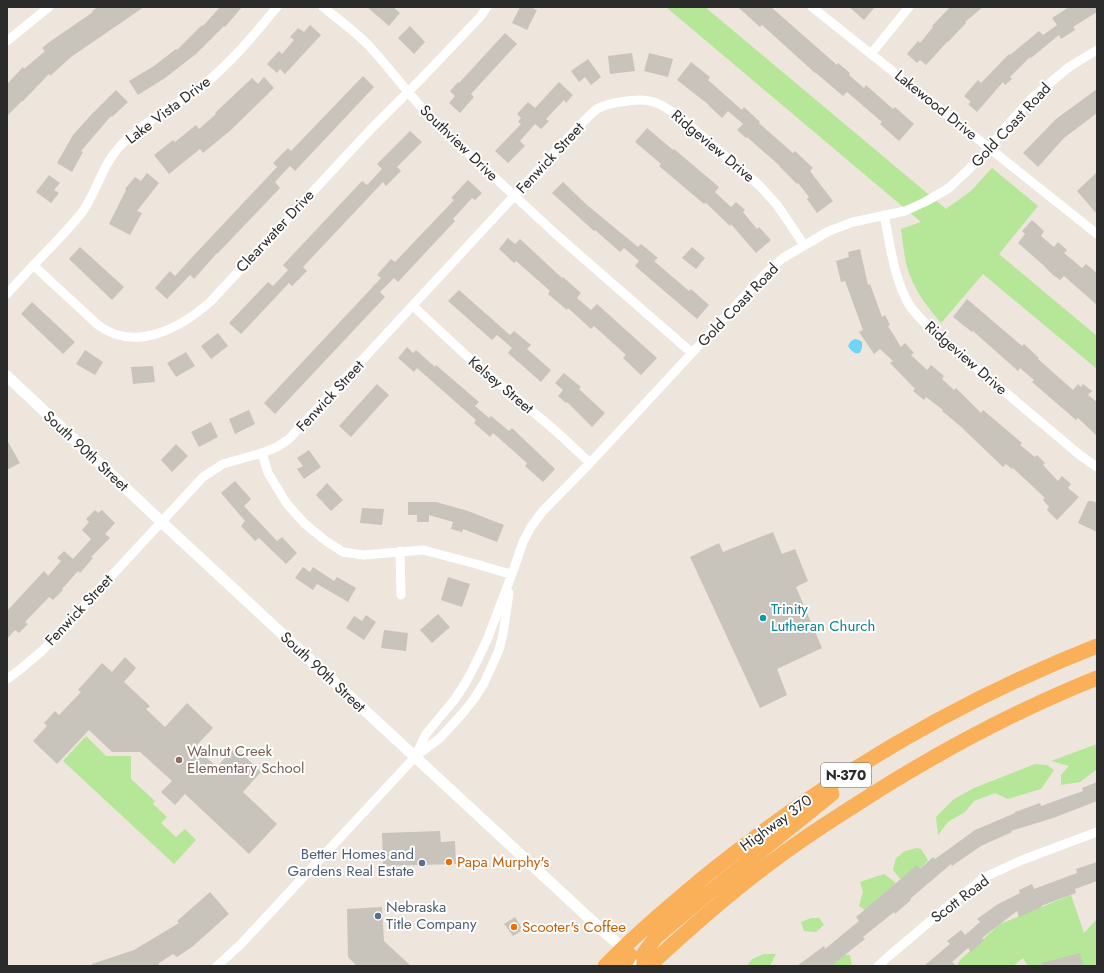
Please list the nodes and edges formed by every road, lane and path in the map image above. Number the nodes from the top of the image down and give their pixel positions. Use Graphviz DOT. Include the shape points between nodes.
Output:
graph roads {
  1 [pos="49,7"];
  2 [pos="277,7"];
  3 [pos="323,7"];
  4 [pos="487,7"];
  5 [pos="812,7"];
  6 [pos="910,7"];
  7 [pos="7,41"];
  8 [pos="1097,50"];
  9 [pos="871,54"];
  10 [pos="408,92"];
  11 [pos="640,100"];
  12 [pos="989,148"];
  13 [pos="515,196"];
  14 [pos="884,215"];
  15 [pos="1097,234"];
  16 [pos="804,246"];
  17 [pos="33,265"];
  18 [pos="7,294"];
  19 [pos="413,306"];
  20 [pos="692,353"];
  21 [pos="7,376"];
  22 [pos="262,453"];
  23 [pos="590,463"];
  24 [pos="1097,467"];
  25 [pos="162,522"];
  26 [pos="400,552"];
  27 [pos="512,574"];
  28 [pos="401,595"];
  29 [pos="1097,646"];
  30 [pos="1097,678"];
  31 [pos="7,679"];
  32 [pos="884,751"];
  33 [pos="415,757"];
  34 [pos="1097,832"];
  35 [pos="625,956"];
  36 [pos="217,966"];
  37 [pos="605,966"];
  38 [pos="640,966"];
  39 [pos="644,966"];
  40 [pos="649,966"];
  41 [pos="878,966"];
  1 -- 7 [label="street"];
  2 -- 17 [label="street, Lake Vista Drive" via="239,52 203,84 143,125 119,147 104,169 84,210"];
  3 -- 10 [label="street, Southview Drive" via="370,48"];
  4 -- 10 [label="street, Clearwater Drive"];
  5 -- 9 [label="street, Lakewood Drive"];
  6 -- 9 [label="street"];
  8 -- 12 [label="street, Gold Coast Road" via="1069,67 1032,98"];
  9 -- 12 [label="street, Lakewood Drive"];
  10 -- 13 [label="street, Southview Drive" via="428,116"];
  10 -- 17 [label="street, Clearwater Drive" via="211,301 173,328 143,337 120,336 104,330"];
  11 -- 13 [label="street, Fenwick Street" via="613,103 598,109 579,126"];
  11 -- 16 [label="street, Ridgeview Drive" via="650,100 668,108 760,186 781,211"];
  12 -- 14 [label="street, Gold Coast Road" via="949,188 905,211"];
  12 -- 15 [label="street, Lakewood Drive"];
  13 -- 19 [label="street, Fenwick Street"];
  13 -- 20 [label="street, Southview Drive"];
  14 -- 16 [label="street, Gold Coast Road" via="829,231"];
  14 -- 24 [label="street, Ridgeview Drive" via="897,274 906,300 920,318"];
  16 -- 20 [label="street, Gold Coast Road" via="783,258 766,273"];
  17 -- 18 [label="street, Lake Vista Drive"];
  19 -- 22 [label="street, Fenwick Street" via="290,439"];
  19 -- 23 [label="street, Kelsey Street"];
  20 -- 23 [label="street, Gold Coast Road"];
  21 -- 25 [label="street, South 90th Street"];
  22 -- 25 [label="street, Fenwick Street" via="223,464 204,477"];
  22 -- 26 [label="street" via="268,473 288,504 305,524 326,541 344,552 364,555"];
  23 -- 27 [label="street, Gold Coast Road" via="542,512 522,542"];
  25 -- 31 [label="street, Fenwick Street" via="42,651"];
  25 -- 33 [label="street, South 90th Street"];
  26 -- 27 [label="street" via="423,550"];
  26 -- 28 [label="street"];
  27 -- 33 [label="street, Gold Coast Road" via="487,640 466,682 426,734"];
  27 -- 33 [label="street, Gold Coast Road" via="499,650 484,684 440,738"];
  29 -- 32 [label="highway, Highway 370 / N-370" via="996,689"];
  30 -- 40 [label="highway, Highway 370 / N-370" via="1022,710 976,734 914,768 844,812 734,891"];
  32 -- 35 [label="highway, Highway 370 / N-370" via="819,791 761,833 674,902"];
  32 -- 39 [label="highway" via="656,938 644,953"];
  33 -- 35 [label="street, South 90th Street" via="603,931"];
  33 -- 36 [label="street" via="241,944"];
  34 -- 41 [label="street, Scott Road" via="985,877"];
  35 -- 37 [label="highway, Highway 370 / N-370"];
  35 -- 38 [label="street, South 90th Street"];
}
